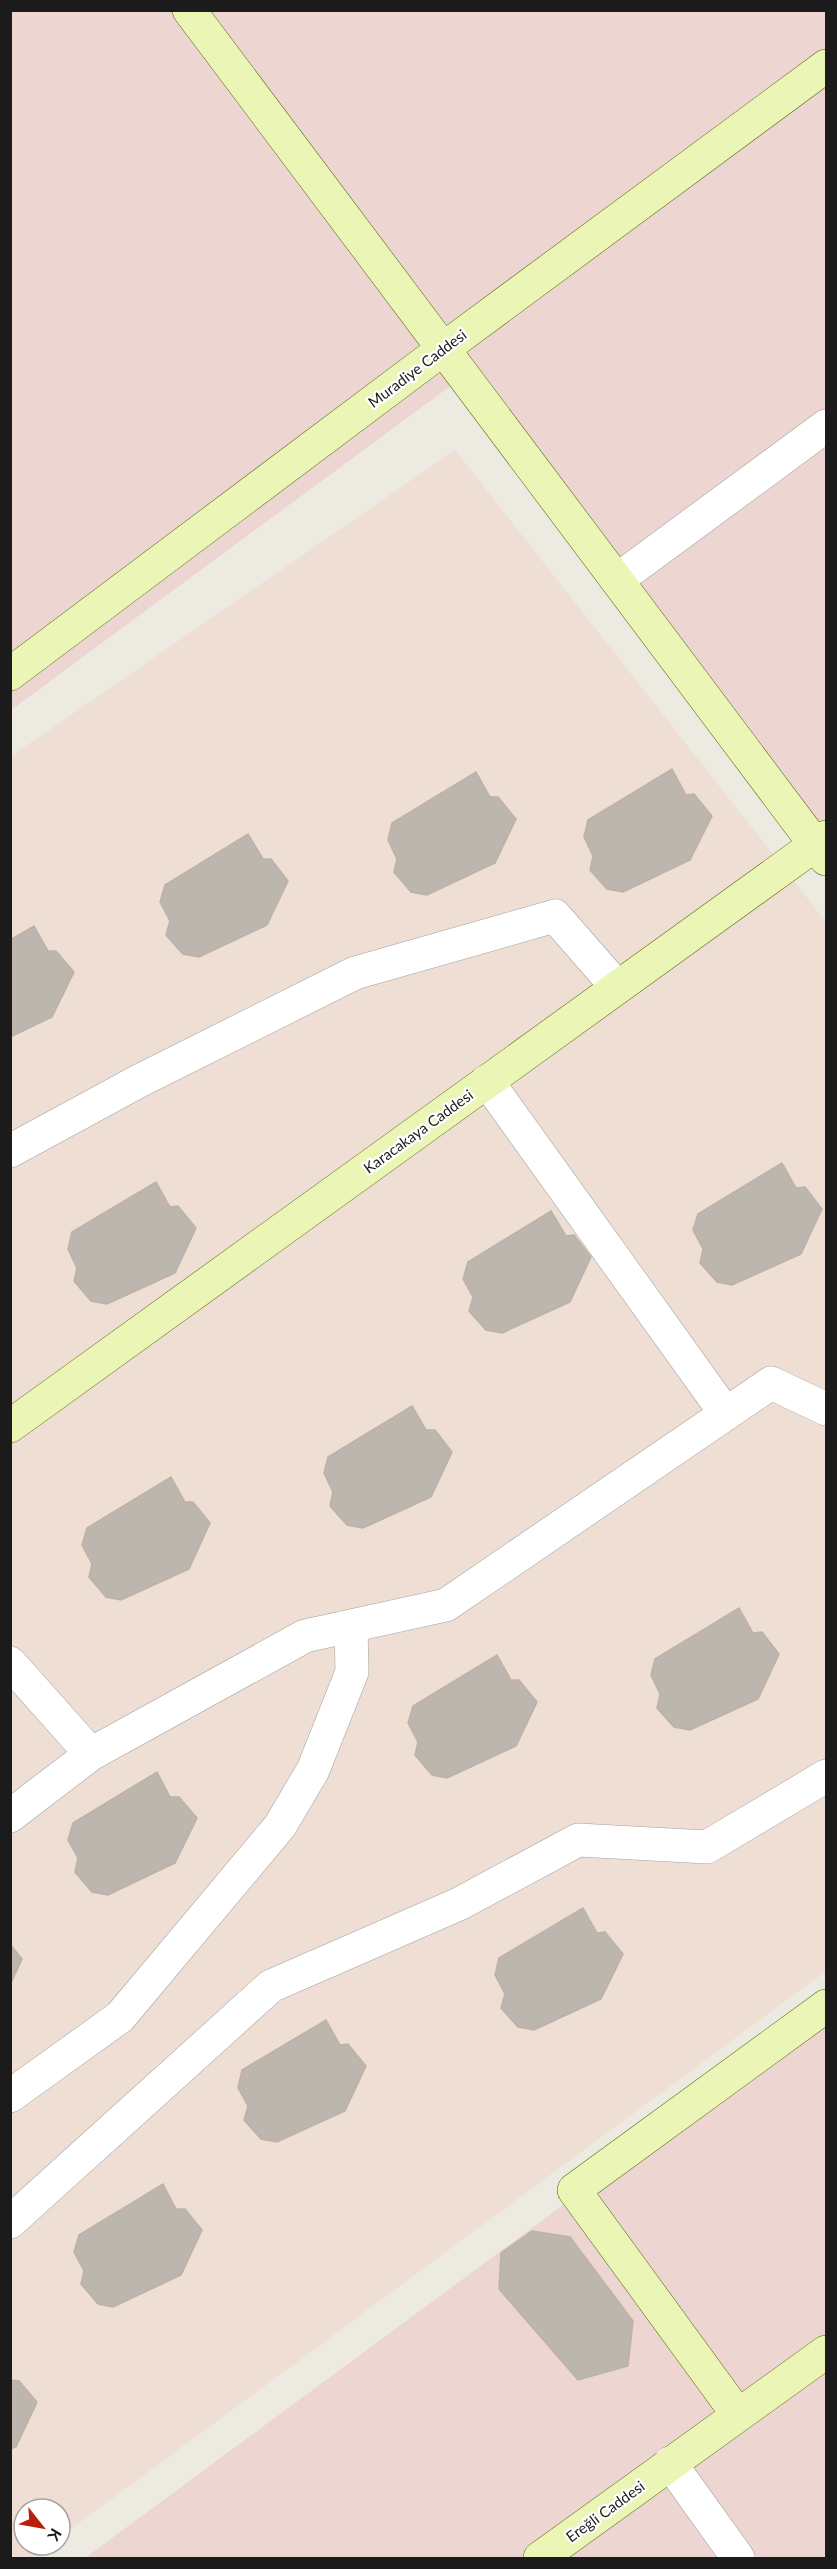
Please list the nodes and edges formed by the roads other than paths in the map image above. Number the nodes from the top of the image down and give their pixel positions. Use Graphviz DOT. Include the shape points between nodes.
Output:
graph roads {
  1 [pos="189,10"];
  2 [pos="826,66"];
  3 [pos="443,349"];
  4 [pos="826,426"];
  5 [pos="617,580"];
  6 [pos="10,674"];
  7 [pos="823,847"];
  8 [pos="617,987"];
  9 [pos="487,1081"];
  10 [pos="10,1151"];
  11 [pos="826,1409"];
  12 [pos="726,1414"];
  13 [pos="10,1426"];
  14 [pos="351,1626"];
  15 [pos="10,1663"];
  16 [pos="92,1754"];
  17 [pos="826,1776"];
  18 [pos="10,1816"];
  19 [pos="826,2006"];
  20 [pos="10,2096"];
  21 [pos="10,2222"];
  22 [pos="826,2352"];
  23 [pos="738,2415"];
  24 [pos="670,2463"];
  25 [pos="540,2559"];
  26 [pos="738,2559"];
  1 -- 3 [label="street"];
  2 -- 3 [label="street, Muradiye Caddesi"];
  3 -- 5 [label="street"];
  3 -- 6 [label="street, Muradiye Caddesi"];
  4 -- 5 [label="street"];
  5 -- 7 [label="street"];
  7 -- 8 [label="street, Karacakaya Caddesi"];
  8 -- 9 [label="street, Karacakaya Caddesi"];
  8 -- 10 [label="street" via="555,916 355,973"];
  9 -- 12 [label="street"];
  9 -- 13 [label="street, Karacakaya Caddesi"];
  11 -- 12 [label="street" via="771,1383"];
  12 -- 14 [label="street" via="446,1605"];
  14 -- 16 [label="street" via="305,1636"];
  14 -- 20 [label="street" via="352,1672 313,1770 280,1826 120,2017"];
  15 -- 16 [label="street"];
  16 -- 18 [label="street"];
  17 -- 21 [label="street" via="707,1847 578,1840 459,1904 271,1986"];
  19 -- 23 [label="street" via="574,2190"];
  22 -- 23 [label="street"];
  23 -- 24 [label="street, Ereğli Caddesi"];
  24 -- 25 [label="street, Ereğli Caddesi"];
  24 -- 26 [label="street"];
}
